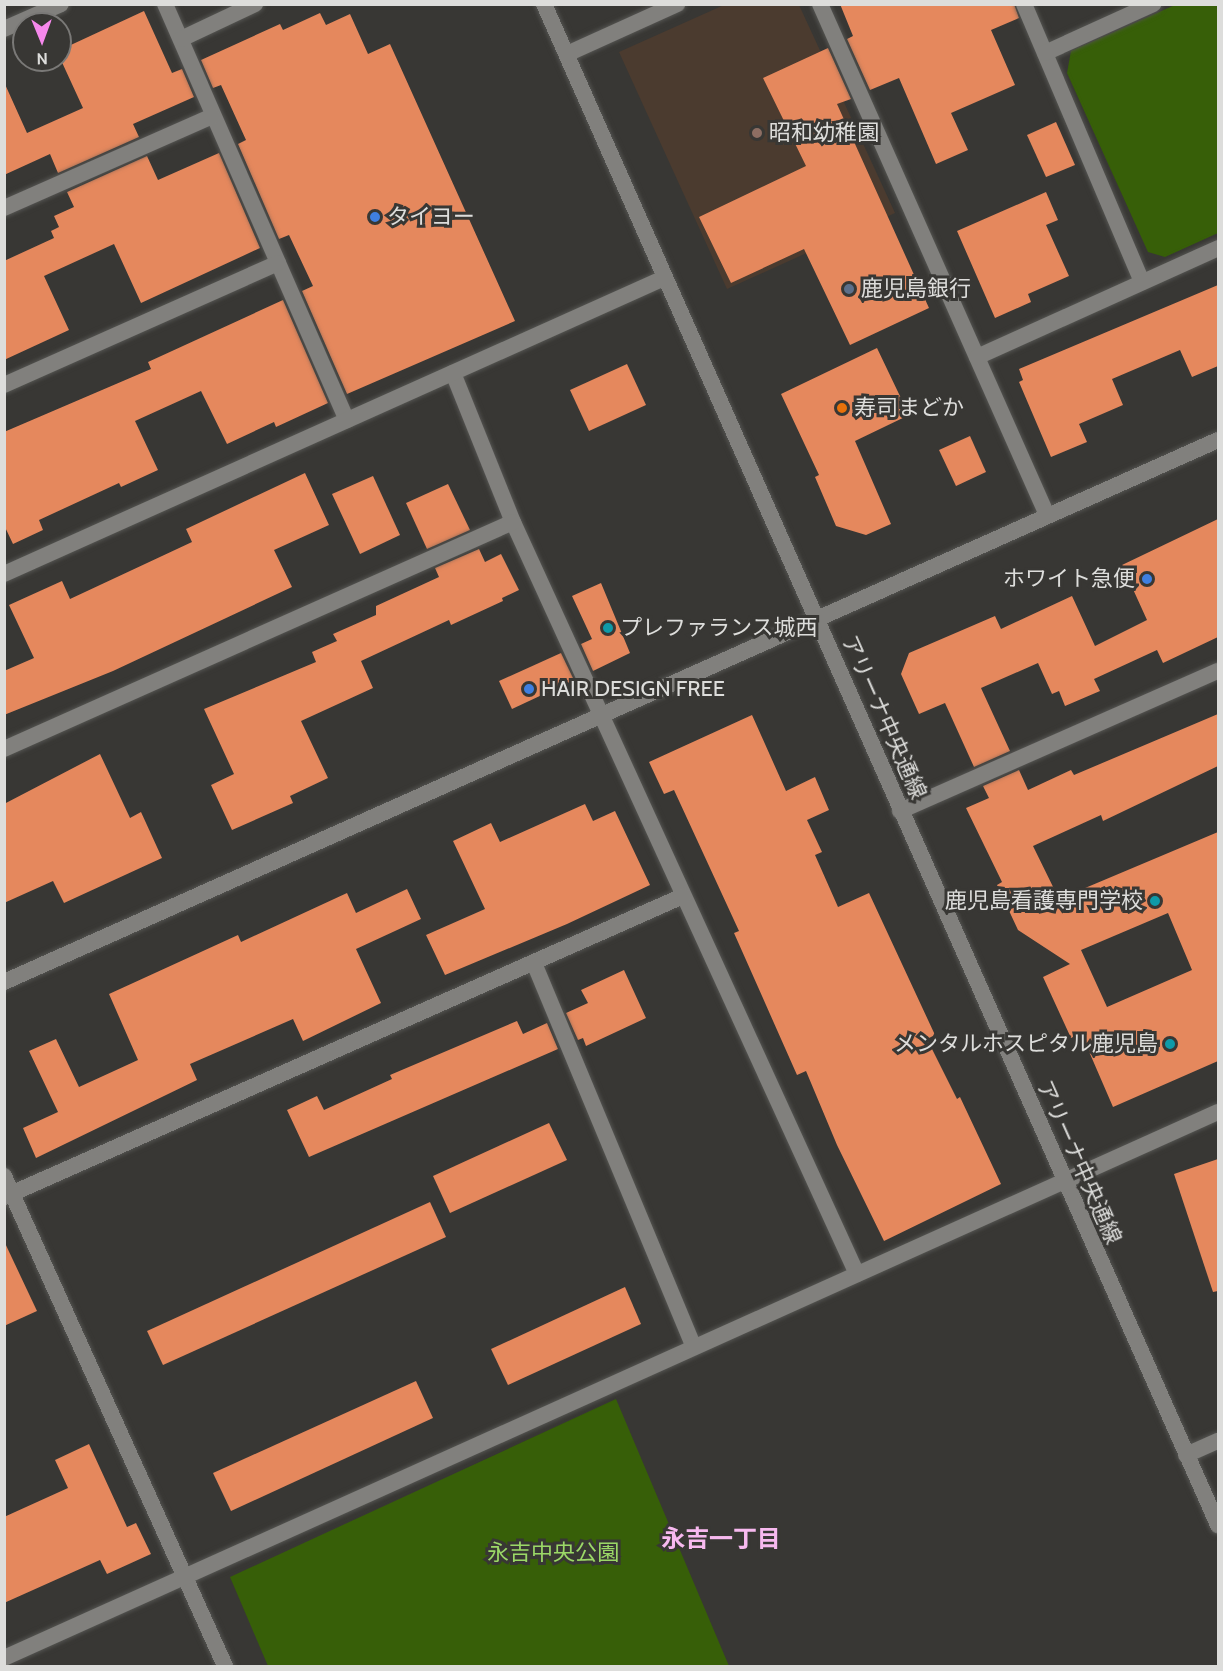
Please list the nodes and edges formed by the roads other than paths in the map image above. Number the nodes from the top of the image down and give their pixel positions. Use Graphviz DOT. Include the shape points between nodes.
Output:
graph roads {
  1 [pos="61,4"];
  2 [pos="165,4"];
  3 [pos="255,4"];
  4 [pos="544,4"];
  5 [pos="677,4"];
  6 [pos="820,4"];
  7 [pos="1024,4"];
  8 [pos="1153,4"];
  9 [pos="4,29"];
  10 [pos="181,39"];
  11 [pos="1045,53"];
  12 [pos="567,54"];
  13 [pos="213,116"];
  14 [pos="4,208"];
  15 [pos="1218,248"];
  16 [pos="278,263"];
  17 [pos="662,279"];
  18 [pos="1142,282"];
  19 [pos="977,357"];
  20 [pos="453,373"];
  21 [pos="4,385"];
  22 [pos="347,420"];
  23 [pos="1218,440"];
  24 [pos="1047,515"];
  25 [pos="513,522"];
  26 [pos="4,574"];
  27 [pos="816,618"];
  28 [pos="1218,671"];
  29 [pos="600,715"];
  30 [pos="4,749"];
  31 [pos="900,811"];
  32 [pos="683,896"];
  33 [pos="534,963"];
  34 [pos="4,982"];
  35 [pos="1218,1112"];
  36 [pos="4,1176"];
  37 [pos="1063,1182"];
  38 [pos="8,1195"];
  39 [pos="857,1274"];
  40 [pos="694,1347"];
  41 [pos="1218,1441"];
  42 [pos="1186,1455"];
  43 [pos="1218,1525"];
  44 [pos="184,1577"];
  45 [pos="4,1658"];
  46 [pos="225,1666"];
  1 -- 9 [label="street"];
  2 -- 10 [label="street"];
  3 -- 10 [label="street"];
  4 -- 12 [label="street, アリーナ中央通線"];
  5 -- 12 [label="street"];
  6 -- 19 [label="street"];
  7 -- 11 [label="street"];
  8 -- 11 [label="street"];
  10 -- 13 [label="street"];
  11 -- 18 [label="street"];
  12 -- 17 [label="street, アリーナ中央通線"];
  13 -- 14 [label="street"];
  13 -- 16 [label="street"];
  15 -- 18 [label="street"];
  16 -- 21 [label="street"];
  16 -- 22 [label="street"];
  17 -- 20 [label="street"];
  17 -- 27 [label="street, アリーナ中央通線"];
  18 -- 19 [label="street"];
  19 -- 24 [label="street"];
  20 -- 22 [label="street"];
  20 -- 25 [label="street"];
  22 -- 26 [label="street"];
  23 -- 24 [label="street"];
  24 -- 27 [label="street"];
  25 -- 29 [label="street"];
  25 -- 30 [label="street"];
  27 -- 29 [label="street"];
  27 -- 31 [label="street, アリーナ中央通線"];
  28 -- 31 [label="street"];
  29 -- 32 [label="street"];
  29 -- 34 [label="street"];
  31 -- 37 [label="street, アリーナ中央通線"];
  32 -- 33 [label="street"];
  32 -- 39 [label="street"];
  33 -- 38 [label="street"];
  33 -- 40 [label="street"];
  35 -- 37 [label="street"];
  36 -- 38 [label="street"];
  37 -- 39 [label="street"];
  37 -- 42 [label="street, アリーナ中央通線"];
  38 -- 44 [label="street"];
  39 -- 40 [label="street"];
  40 -- 44 [label="street"];
  41 -- 42 [label="street"];
  42 -- 43 [label="street, アリーナ中央通線"];
  44 -- 45 [label="street"];
  44 -- 46 [label="street"];
}
